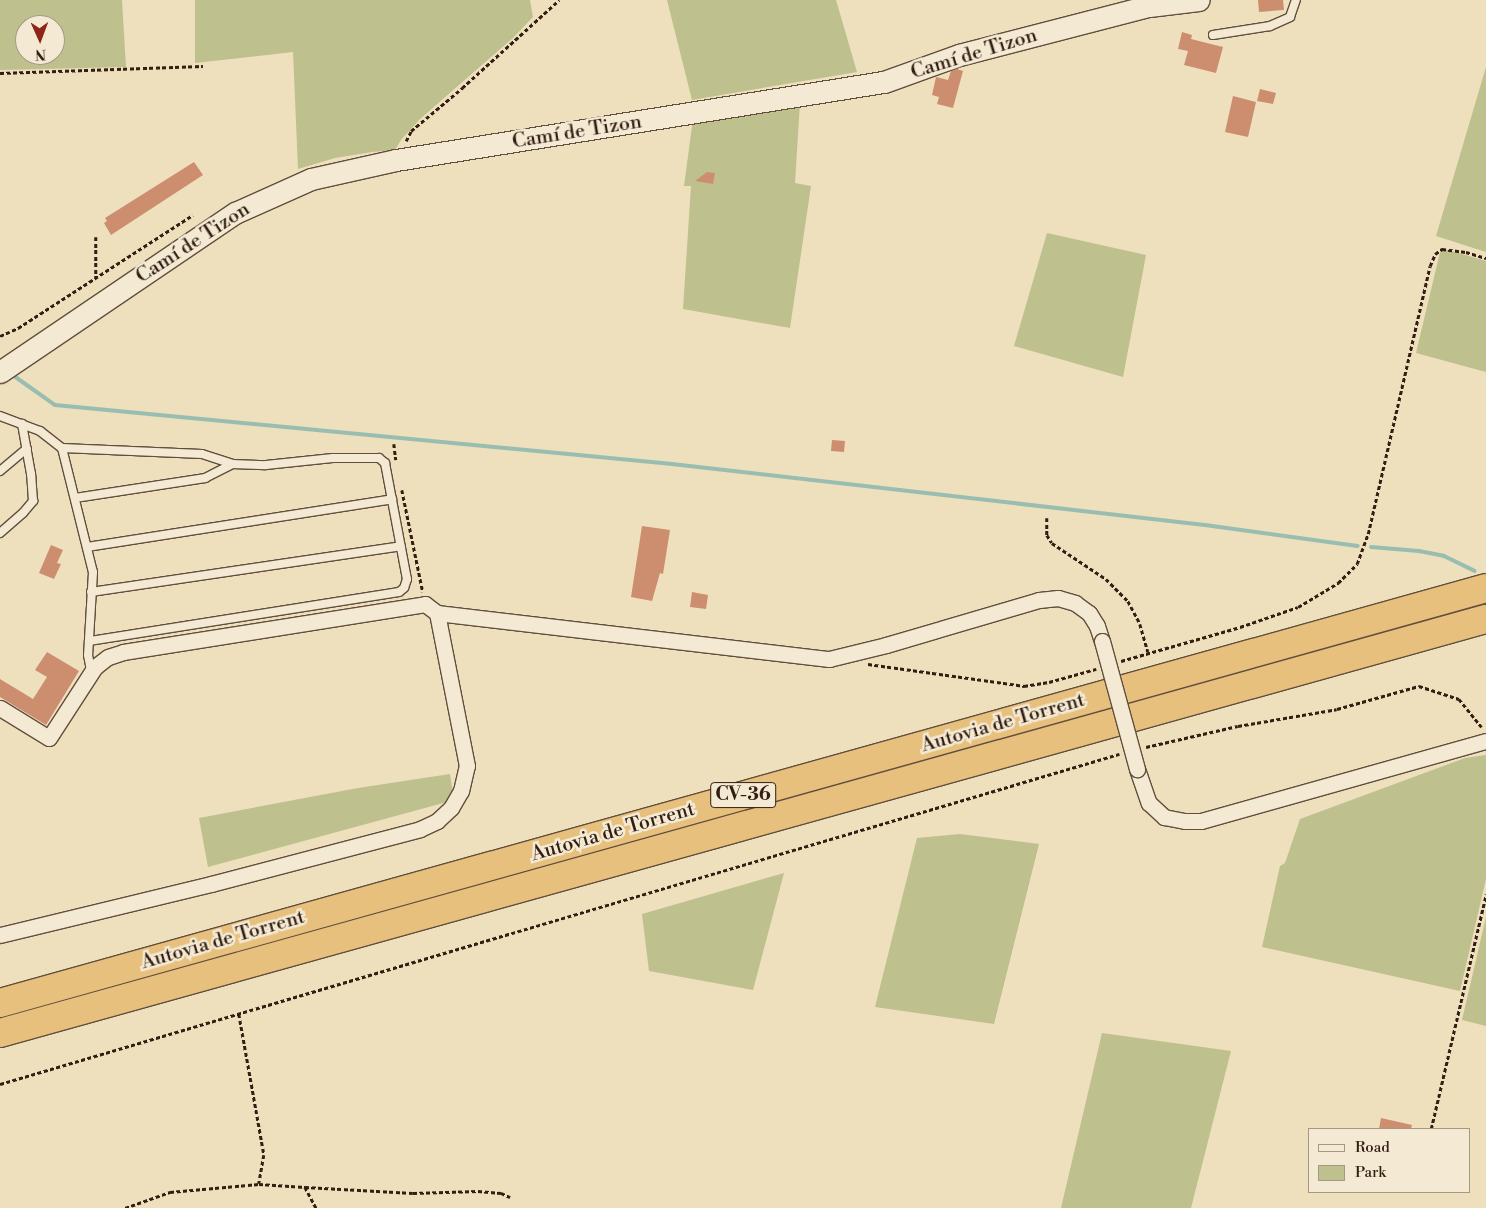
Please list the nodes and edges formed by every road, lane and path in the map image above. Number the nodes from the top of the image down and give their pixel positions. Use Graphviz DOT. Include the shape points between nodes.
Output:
graph roads {
  1 [pos="559,0"];
  2 [pos="1199,0"];
  3 [pos="1296,0"];
  4 [pos="1213,35"];
  5 [pos="203,66"];
  6 [pos="0,73"];
  7 [pos="396,160"];
  8 [pos="193,215"];
  9 [pos="96,237"];
  10 [pos="1486,258"];
  11 [pos="96,277"];
  12 [pos="0,336"];
  13 [pos="0,372"];
  14 [pos="0,416"];
  15 [pos="22,424"];
  16 [pos="394,444"];
  17 [pos="27,448"];
  18 [pos="62,448"];
  19 [pos="232,464"];
  20 [pos="398,469"];
  21 [pos="0,471"];
  22 [pos="402,488"];
  23 [pos="75,498"];
  24 [pos="392,499"];
  25 [pos="1047,518"];
  26 [pos="0,533"];
  27 [pos="401,546"];
  28 [pos="86,548"];
  29 [pos="1486,588"];
  30 [pos="92,592"];
  31 [pos="431,608"];
  32 [pos="1486,619"];
  33 [pos="89,641"];
  34 [pos="1148,652"];
  35 [pos="858,663"];
  36 [pos="1112,664"];
  37 [pos="1104,667"];
  38 [pos="92,673"];
  39 [pos="0,708"];
  40 [pos="1486,728"];
  41 [pos="1486,741"];
  42 [pos="1146,747"];
  43 [pos="1127,752"];
  44 [pos="1486,894"];
  45 [pos="0,935"];
  46 [pos="175,985"];
  47 [pos="0,1003"];
  48 [pos="239,1014"];
  49 [pos="0,1033"];
  50 [pos="0,1039"];
  51 [pos="0,1084"];
  52 [pos="1431,1128"];
  53 [pos="259,1184"];
  54 [pos="306,1187"];
  55 [pos="510,1197"];
  56 [pos="125,1208"];
  57 [pos="316,1208"];
  1 -- 7 [label="path" via="411,131"];
  2 -- 7 [label="street, Camí de Tizon" via="1150,6 960,54 884,82"];
  3 -- 4 [label="lane" via="1290,16 1270,26"];
  5 -- 6 [label="path"];
  7 -- 13 [label="street, Camí de Tizon" via="311,179 235,213"];
  8 -- 11 [label="path"];
  9 -- 11 [label="path"];
  10 -- 34 [label="path" via="1442,249 1435,254 1368,534 1357,564 1338,583 1298,606 1240,627"];
  11 -- 12 [label="path" via="18,328"];
  14 -- 15 [label="lane"];
  15 -- 17 [label="lane"];
  15 -- 18 [label="lane" via="40,431"];
  16 -- 20 [label="path"];
  17 -- 21 [label="lane"];
  17 -- 26 [label="lane" via="33,501"];
  18 -- 19 [label="lane" via="202,454"];
  18 -- 23 [label="lane"];
  19 -- 23 [label="lane" via="205,478"];
  19 -- 24 [label="lane" via="379,458 385,463"];
  22 -- 31 [label="path"];
  23 -- 28 [label="lane"];
  24 -- 27 [label="lane"];
  24 -- 28 [label="lane"];
  25 -- 34 [label="path" via="1047,534 1052,543 1106,579 1128,600 1140,624"];
  27 -- 30 [label="lane"];
  27 -- 33 [label="lane" via="407,579 399,592"];
  28 -- 30 [label="lane" via="93,572"];
  29 -- 47 [label="highway, Autovia de Torrent / CV-36"];
  30 -- 33 [label="lane"];
  31 -- 38 [label="street" via="123,652 108,657"];
  31 -- 41 [label="street, bridge" via="829,659 886,646 1039,600 1058,598 1075,603 1089,613 1097,626 1148,803 1164,817 1185,822 1202,821"];
  31 -- 45 [label="street" via="467,766 452,808 437,821 420,829 211,884"];
  32 -- 46 [label="highway, Autovia de Torrent / CV-36"];
  33 -- 38 [label="lane"];
  34 -- 36 [label="path"];
  35 -- 37 [label="path" via="1024,686"];
  38 -- 39 [label="street" via="49,738"];
  40 -- 42 [label="path" via="1481,727 1459,699 1419,686 1338,709 1238,726"];
  43 -- 48 [label="path"];
  44 -- 52 [label="path"];
  46 -- 49 [label="highway, Autovia de Torrent / CV-36"];
  46 -- 50 [label="highway"];
  48 -- 51 [label="path"];
  48 -- 53 [label="path" via="264,1154"];
  53 -- 54 [label="path"];
  53 -- 56 [label="path" via="170,1192"];
  54 -- 55 [label="path" via="413,1193 478,1191"];
  54 -- 57 [label="path"];
}
